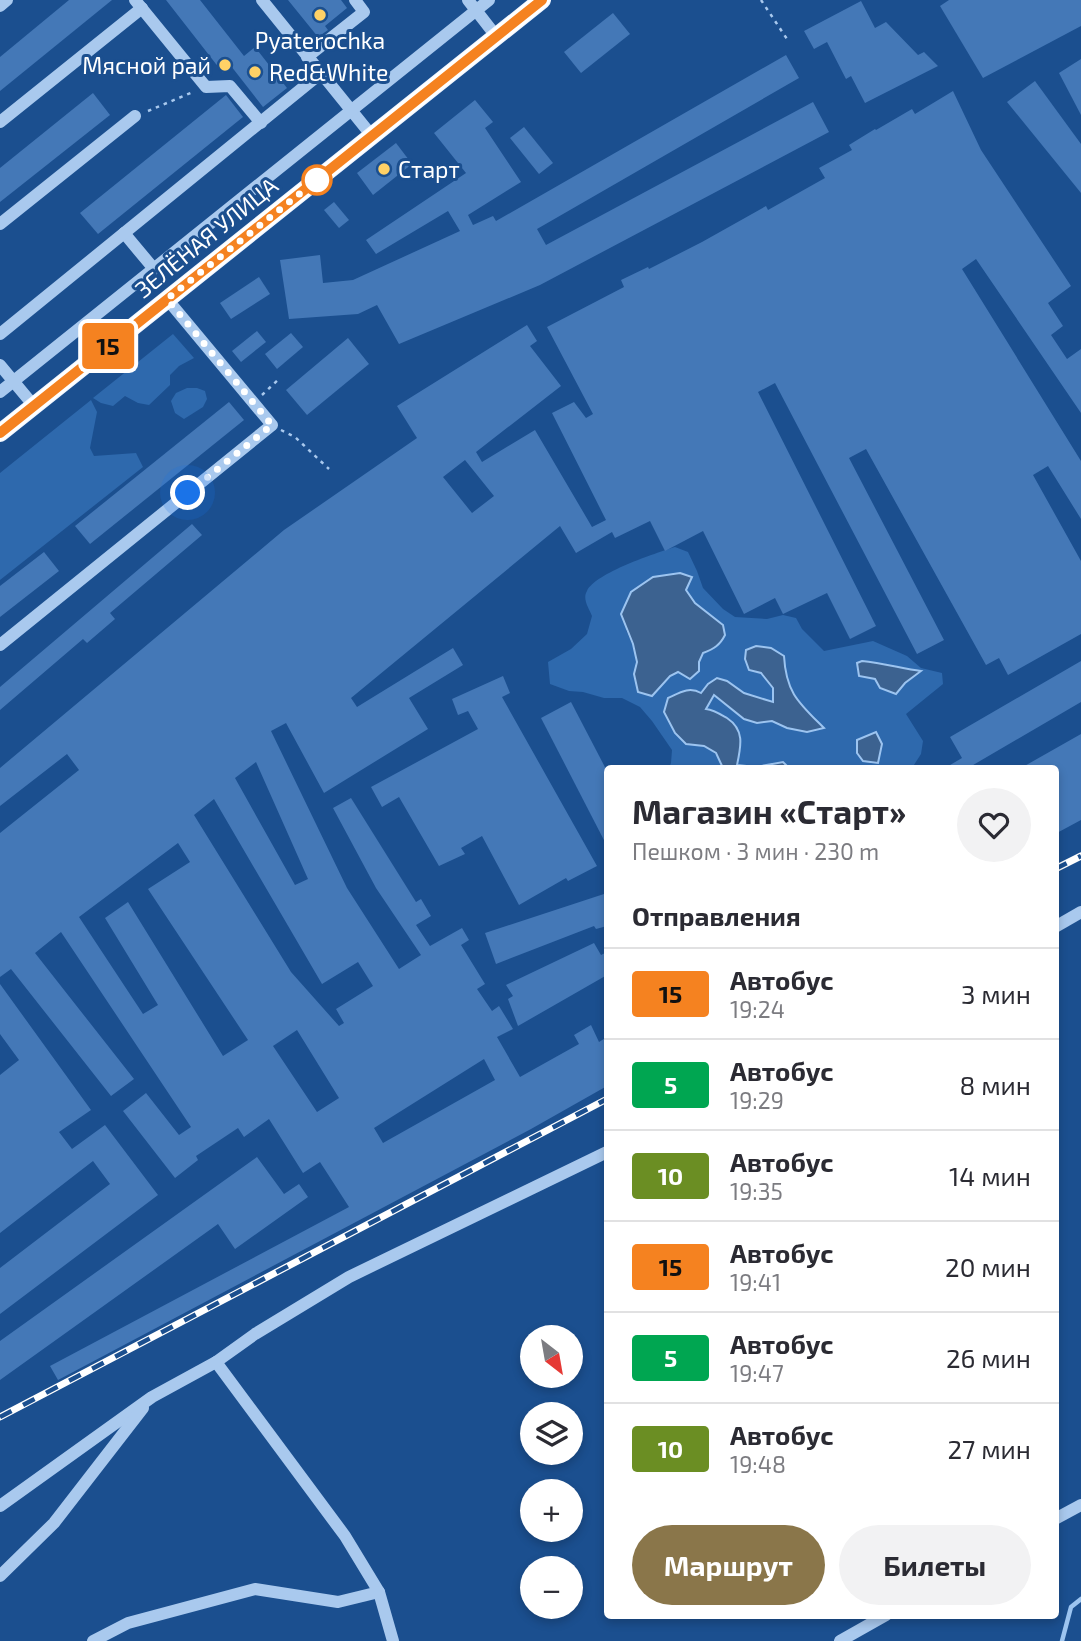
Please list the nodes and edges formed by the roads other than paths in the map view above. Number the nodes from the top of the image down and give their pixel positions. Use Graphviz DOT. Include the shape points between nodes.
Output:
graph roads {
  1 [pos="8,0"];
  2 [pos="262,0"];
  3 [pos="355,0"];
  4 [pos="468,0"];
  5 [pos="489,0"];
  6 [pos="542,0"];
  7 [pos="139,4"];
  8 [pos="0,6"];
  9 [pos="476,11"];
  10 [pos="496,37"];
  11 [pos="307,57"];
  12 [pos="321,73"];
  13 [pos="352,111"];
  14 [pos="135,116"];
  15 [pos="0,122"];
  16 [pos="261,123"];
  17 [pos="372,136"];
  18 [pos="0,224"];
  19 [pos="124,233"];
  20 [pos="154,269"];
  21 [pos="167,299"];
  22 [pos="0,334"];
  23 [pos="0,365"];
  24 [pos="14,381"];
  25 [pos="0,392"];
  26 [pos="34,406"];
  27 [pos="0,433"];
  28 [pos="0,645"];
  29 [pos="1081,912"];
  30 [pos="1059,925"];
  31 [pos="604,1153"];
  32 [pos="216,1362"];
  33 [pos="152,1397"];
  34 [pos="1081,1505"];
  35 [pos="0,1506"];
  36 [pos="1059,1518"];
  37 [pos="0,1576"];
  38 [pos="379,1592"];
  39 [pos="879,1619"];
  40 [pos="93,1641"];
  41 [pos="393,1641"];
  42 [pos="840,1641"];
  1 -- 8 [label="street"];
  2 -- 11 [label="street"];
  3 -- 11 [label="street" via="364,12"];
  4 -- 9 [label="street"];
  5 -- 9 [label="street"];
  6 -- 10 [label="main road, ЗЕЛЁНАЯ УЛИЦА"];
  7 -- 15 [label="street"];
  7 -- 16 [label="street" via="206,87 230,86"];
  9 -- 10 [label="street"];
  9 -- 13 [label="street"];
  10 -- 17 [label="main road, ЗЕЛЁНАЯ УЛИЦА"];
  11 -- 12 [label="street"];
  12 -- 13 [label="street"];
  12 -- 16 [label="street"];
  13 -- 17 [label="street"];
  13 -- 20 [label="street"];
  14 -- 18 [label="street"];
  16 -- 19 [label="street"];
  17 -- 21 [label="main road, ЗЕЛЁНАЯ УЛИЦА"];
  19 -- 20 [label="street"];
  19 -- 22 [label="street"];
  20 -- 24 [label="street"];
  21 -- 26 [label="main road, ЗЕЛЁНАЯ УЛИЦА"];
  21 -- 28 [label="street" via="272,425"];
  23 -- 24 [label="street"];
  24 -- 25 [label="street"];
  24 -- 26 [label="street"];
  26 -- 27 [label="main road, ЗЕЛЁНАЯ УЛИЦА"];
  29 -- 30 [label="street"];
  31 -- 32 [label="street" via="349,1277"];
  32 -- 33 [label="street"];
  32 -- 38 [label="street" via="345,1536"];
  33 -- 35 [label="street"];
  33 -- 37 [label="street" via="54,1523"];
  34 -- 36 [label="street"];
  38 -- 40 [label="street" via="338,1602 256,1588 128,1623"];
  38 -- 41 [label="street"];
  39 -- 42 [label="street"];
}
